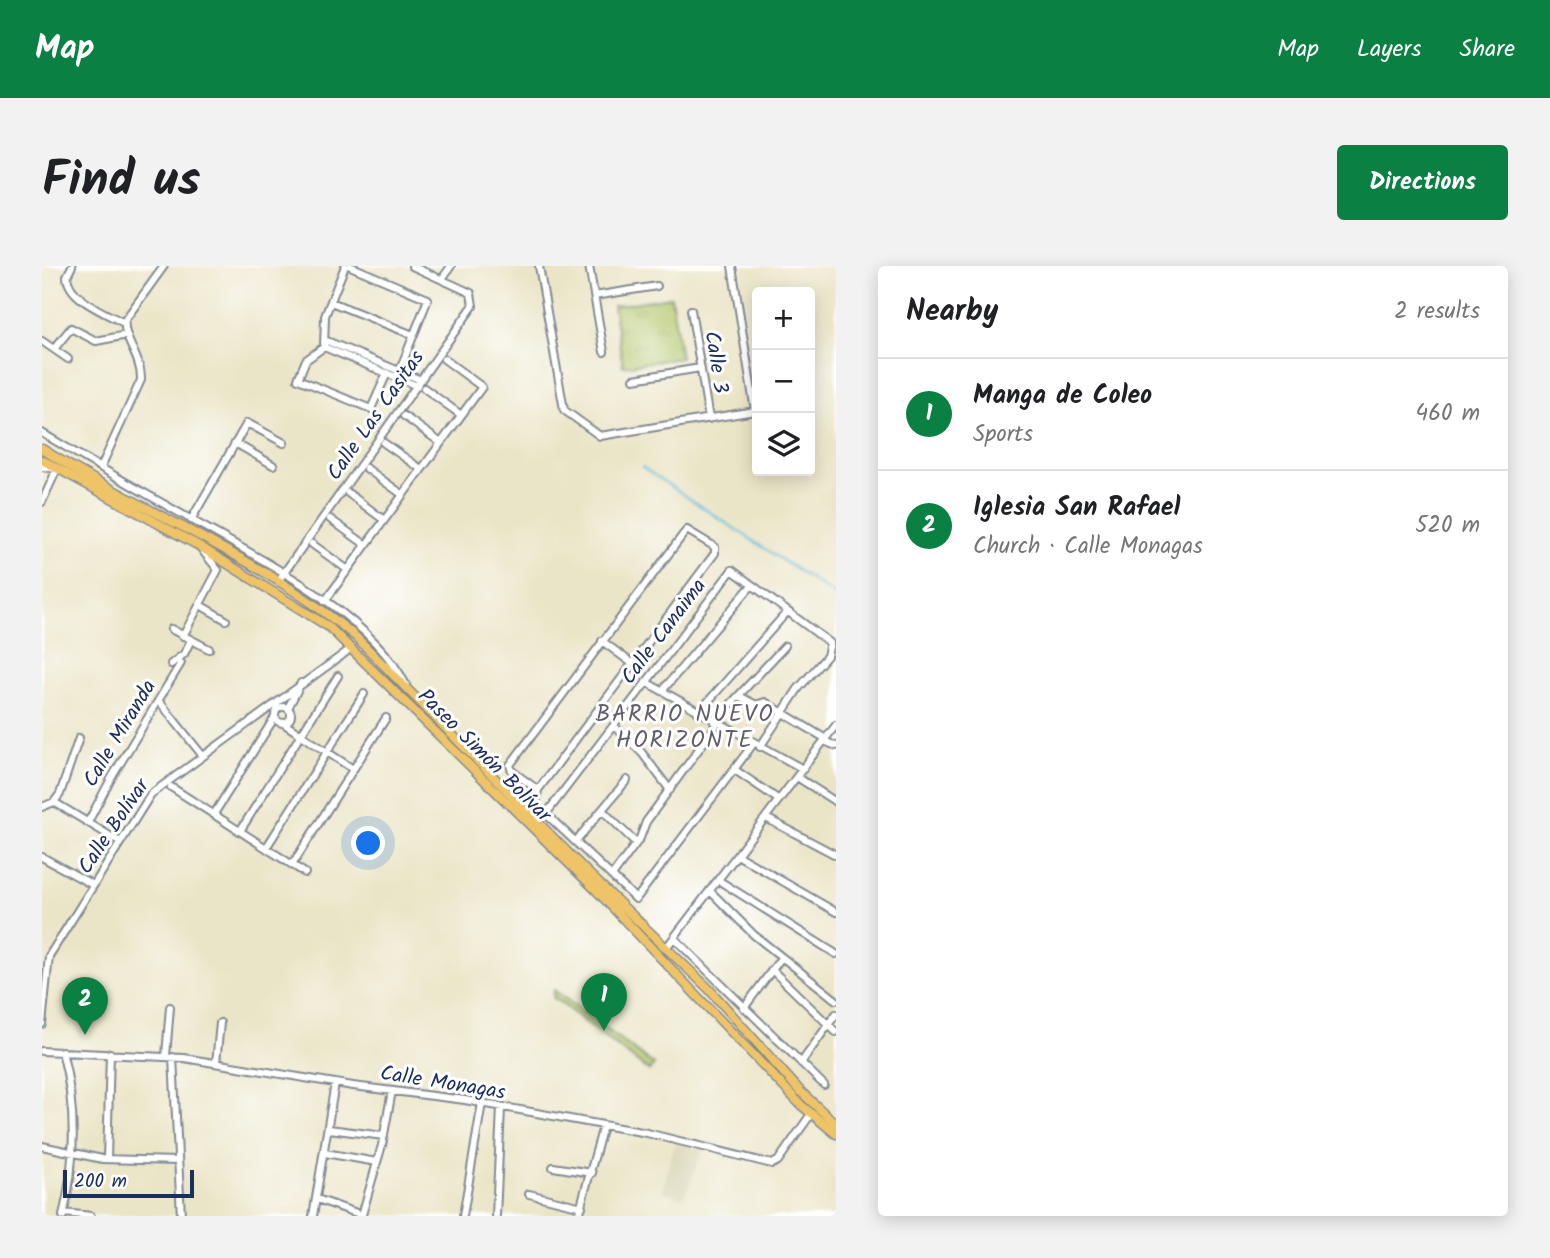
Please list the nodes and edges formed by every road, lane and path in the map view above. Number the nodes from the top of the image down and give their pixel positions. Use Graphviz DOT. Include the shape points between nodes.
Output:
graph roads {
  1 [pos="60,266"];
  2 [pos="164,266"];
  3 [pos="347,266"];
  4 [pos="412,266"];
  5 [pos="451,266"];
  6 [pos="539,266"];
  7 [pos="589,266"];
  8 [pos="733,266"];
  9 [pos="70,269"];
  10 [pos="442,279"];
  11 [pos="657,286"];
  12 [pos="594,296"];
  13 [pos="331,302"];
  14 [pos="691,310"];
  15 [pos="124,323"];
  16 [pos="127,335"];
  17 [pos="413,335"];
  18 [pos="42,341"];
  19 [pos="326,344"];
  20 [pos="54,349"];
  21 [pos="604,352"];
  22 [pos="68,359"];
  23 [pos="444,359"];
  24 [pos="700,368"];
  25 [pos="387,373"];
  26 [pos="398,374"];
  27 [pos="634,379"];
  28 [pos="421,385"];
  29 [pos="461,415"];
  30 [pos="404,416"];
  31 [pos="709,419"];
  32 [pos="42,433"];
  33 [pos="236,443"];
  34 [pos="284,443"];
  35 [pos="384,443"];
  36 [pos="441,443"];
  37 [pos="42,449"];
  38 [pos="42,460"];
  39 [pos="59,465"];
  40 [pos="273,465"];
  41 [pos="42,467"];
  42 [pos="100,467"];
  43 [pos="366,468"];
  44 [pos="421,469"];
  45 [pos="131,485"];
  46 [pos="348,493"];
  47 [pos="403,495"];
  48 [pos="125,496"];
  49 [pos="42,502"];
  50 [pos="330,519"];
  51 [pos="191,520"];
  52 [pos="384,520"];
  53 [pos="312,544"];
  54 [pos="366,545"];
  55 [pos="199,546"];
  56 [pos="218,570"];
  57 [pos="238,570"];
  58 [pos="348,570"];
  59 [pos="284,573"];
  60 [pos="278,582"];
  61 [pos="752,585"];
  62 [pos="325,601"];
  63 [pos="200,605"];
  64 [pos="787,612"];
  65 [pos="226,620"];
  66 [pos="171,629"];
  67 [pos="183,636"];
  68 [pos="191,640"];
  69 [pos="360,641"];
  70 [pos="602,642"];
  71 [pos="785,646"];
  72 [pos="352,648"];
  73 [pos="209,649"];
  74 [pos="181,663"];
  75 [pos="171,664"];
  76 [pos="633,664"];
  77 [pos="338,676"];
  78 [pos="646,682"];
  79 [pos="302,683"];
  80 [pos="409,690"];
  81 [pos="662,691"];
  82 [pos="364,694"];
  83 [pos="739,696"];
  84 [pos="159,701"];
  85 [pos="288,708"];
  86 [pos="698,713"];
  87 [pos="784,714"];
  88 [pos="275,717"];
  89 [pos="386,718"];
  90 [pos="283,723"];
  91 [pos="716,723"];
  92 [pos="836,725"];
  93 [pos="614,726"];
  94 [pos="79,738"];
  95 [pos="825,740"];
  96 [pos="757,745"];
  97 [pos="836,746"];
  98 [pos="202,755"];
  99 [pos="353,769"];
  100 [pos="803,769"];
  101 [pos="735,770"];
  102 [pos="797,777"];
  103 [pos="627,780"];
  104 [pos="171,787"];
  105 [pos="538,790"];
  106 [pos="670,790"];
  107 [pos="779,800"];
  108 [pos="54,802"];
  109 [pos="836,802"];
  110 [pos="42,807"];
  111 [pos="602,810"];
  112 [pos="214,814"];
  113 [pos="546,814"];
  114 [pos="766,818"];
  115 [pos="531,820"];
  116 [pos="88,822"];
  117 [pos="240,831"];
  118 [pos="576,841"];
  119 [pos="120,842"];
  120 [pos="636,843"];
  121 [pos="266,848"];
  122 [pos="737,855"];
  123 [pos="836,855"];
  124 [pos="42,857"];
  125 [pos="292,865"];
  126 [pos="304,873"];
  127 [pos="612,876"];
  128 [pos="718,880"];
  129 [pos="93,886"];
  130 [pos="709,891"];
  131 [pos="836,912"];
  132 [pos="674,939"];
  133 [pos="666,948"];
  134 [pos="836,954"];
  135 [pos="781,958"];
  136 [pos="772,970"];
  137 [pos="836,1000"];
  138 [pos="170,1007"];
  139 [pos="744,1008"];
  140 [pos="836,1014"];
  141 [pos="42,1017"];
  142 [pos="220,1023"];
  143 [pos="42,1024"];
  144 [pos="827,1027"];
  145 [pos="836,1032"];
  146 [pos="42,1051"];
  147 [pos="62,1051"];
  148 [pos="110,1053"];
  149 [pos="169,1057"];
  150 [pos="216,1063"];
  151 [pos="801,1063"];
  152 [pos="335,1083"];
  153 [pos="824,1085"];
  154 [pos="393,1091"];
  155 [pos="482,1103"];
  156 [pos="501,1108"];
  157 [pos="811,1114"];
  158 [pos="836,1124"];
  159 [pos="603,1126"];
  160 [pos="329,1129"];
  161 [pos="836,1134"];
  162 [pos="384,1136"];
  163 [pos="42,1146"];
  164 [pos="72,1152"];
  165 [pos="326,1153"];
  166 [pos="107,1159"];
  167 [pos="178,1161"];
  168 [pos="377,1162"];
  169 [pos="553,1167"];
  170 [pos="592,1173"];
  171 [pos="529,1194"];
  172 [pos="317,1199"];
  173 [pos="582,1207"];
  174 [pos="346,1214"];
  175 [pos="63,1215"];
  176 [pos="91,1216"];
  177 [pos="181,1216"];
  178 [pos="313,1216"];
  179 [pos="463,1216"];
  180 [pos="496,1216"];
  181 [pos="578,1216"];
  1 -- 9 [label="street"];
  2 -- 15 [label="street"];
  3 -- 13 [label="street"];
  3 -- 17 [label="street" via="428,299"];
  4 -- 10 [label="street"];
  5 -- 10 [label="street"];
  6 -- 31 [label="street" via="563,408 568,415 600,436"];
  7 -- 12 [label="street"];
  8 -- 31 [label="street" via="756,409"];
  9 -- 15 [label="street" via="69,285 79,296"];
  10 -- 28 [label="street, Calle Las Casitas" via="471,293 474,302"];
  11 -- 12 [label="street"];
  12 -- 21 [label="street"];
  13 -- 17 [label="street"];
  13 -- 19 [label="street" via="324,323"];
  14 -- 24 [label="street, Calle 3"];
  15 -- 16 [label="street"];
  16 -- 20 [label="street" via="96,341 71,328"];
  16 -- 42 [label="street" via="139,358 141,380"];
  17 -- 26 [label="street"];
  18 -- 20 [label="street"];
  19 -- 25 [label="street"];
  19 -- 25 [label="street" via="306,360 298,379 371,410"];
  19 -- 26 [label="street"];
  20 -- 22 [label="street"];
  23 -- 29 [label="street" via="482,387"];
  24 -- 27 [label="street"];
  24 -- 31 [label="street, Calle 3"];
  25 -- 26 [label="street"];
  26 -- 28 [label="street"];
  28 -- 29 [label="street"];
  28 -- 59 [label="street, Calle Las Casitas"];
  29 -- 36 [label="street"];
  30 -- 36 [label="street"];
  32 -- 42 [label="street, Paseo Simón Bolívar"];
  33 -- 34 [label="street" via="247,423"];
  33 -- 40 [label="street"];
  33 -- 51 [label="street"];
  35 -- 44 [label="street"];
  36 -- 44 [label="street"];
  37 -- 39 [label="main road, Paseo Simón Bolívar"];
  38 -- 39 [label="main road, Paseo Simón Bolívar"];
  39 -- 41 [label="street, Paseo Simón Bolívar"];
  39 -- 48 [label="main road, Paseo Simón Bolívar"];
  39 -- 49 [label="street"];
  39 -- 55 [label="main road, Paseo Simón Bolívar"];
  42 -- 45 [label="street, Paseo Simón Bolívar"];
  43 -- 47 [label="street"];
  44 -- 47 [label="street"];
  45 -- 48 [label="street"];
  45 -- 51 [label="street, Paseo Simón Bolívar"];
  46 -- 52 [label="street"];
  47 -- 52 [label="street"];
  48 -- 60 [label="main road, Paseo Simón Bolívar"];
  50 -- 54 [label="street"];
  51 -- 59 [label="street, Paseo Simón Bolívar"];
  52 -- 54 [label="street"];
  53 -- 58 [label="street"];
  54 -- 58 [label="street"];
  55 -- 56 [label="street"];
  55 -- 57 [label="main road, Paseo Simón Bolívar"];
  56 -- 57 [label="street"];
  56 -- 63 [label="street"];
  57 -- 72 [label="main road, Paseo Simón Bolívar" via="318,619"];
  58 -- 62 [label="street"];
  59 -- 60 [label="street, Calle Las Casitas"];
  59 -- 62 [label="street, Paseo Simón Bolívar"];
  60 -- 69 [label="main road, Paseo Simón Bolívar"];
  61 -- 64 [label="street"];
  61 -- 78 [label="street, Calle Canaima" via="732,570"];
  61 -- 81 [label="street"];
  62 -- 80 [label="street, Paseo Simón Bolívar" via="382,652"];
  63 -- 65 [label="street"];
  63 -- 67 [label="street"];
  64 -- 86 [label="street"];
  64 -- 87 [label="street" via="831,645"];
  66 -- 67 [label="street"];
  67 -- 68 [label="street"];
  68 -- 73 [label="street"];
  68 -- 75 [label="street" via="184,654"];
  69 -- 72 [label="main road"];
  69 -- 80 [label="main road, Paseo Simón Bolívar"];
  70 -- 76 [label="street"];
  70 -- 76 [label="street" via="682,536 692,530 715,547 715,554"];
  70 -- 105 [label="street" via="510,765"];
  71 -- 83 [label="street"];
  72 -- 79 [label="street, Calle Bolívar"];
  72 -- 115 [label="main road, Paseo Simón Bolívar"];
  74 -- 84 [label="street, Calle Miranda"];
  76 -- 105 [label="street"];
  77 -- 117 [label="street"];
  78 -- 81 [label="street"];
  78 -- 93 [label="street, Calle Canaima"];
  79 -- 85 [label="street"];
  79 -- 98 [label="street, Calle Bolívar"];
  80 -- 115 [label="main road, Paseo Simón Bolívar"];
  81 -- 86 [label="street"];
  82 -- 121 [label="street"];
  83 -- 87 [label="street" via="756,705 765,702"];
  83 -- 91 [label="street"];
  84 -- 98 [label="street"];
  84 -- 116 [label="street, Calle Miranda"];
  85 -- 88 [label="street" via="279,708"];
  85 -- 90 [label="street" via="291,717"];
  86 -- 91 [label="street"];
  87 -- 95 [label="street"];
  87 -- 96 [label="street"];
  88 -- 90 [label="street"];
  88 -- 112 [label="street"];
  89 -- 99 [label="street"];
  90 -- 99 [label="street"];
  91 -- 96 [label="street"];
  91 -- 106 [label="street"];
  92 -- 95 [label="street"];
  93 -- 106 [label="street"];
  93 -- 113 [label="street, Calle Canaima"];
  94 -- 108 [label="street"];
  95 -- 97 [label="street"];
  95 -- 100 [label="street"];
  96 -- 100 [label="street"];
  96 -- 101 [label="street"];
  98 -- 119 [label="street, Calle Bolívar" via="156,789"];
  99 -- 125 [label="street"];
  100 -- 102 [label="street"];
  101 -- 107 [label="street"];
  101 -- 127 [label="street" via="636,900"];
  102 -- 107 [label="street"];
  102 -- 109 [label="street"];
  103 -- 111 [label="street"];
  104 -- 112 [label="street"];
  105 -- 115 [label="street"];
  106 -- 120 [label="street"];
  107 -- 114 [label="street"];
  108 -- 110 [label="street"];
  108 -- 116 [label="street"];
  111 -- 118 [label="street"];
  111 -- 120 [label="street"];
  112 -- 117 [label="street"];
  113 -- 115 [label="street"];
  113 -- 118 [label="street"];
  114 -- 122 [label="street"];
  114 -- 123 [label="street"];
  115 -- 133 [label="main road, Paseo Simón Bolívar"];
  115 -- 157 [label="main road, Paseo Simón Bolívar"];
  116 -- 119 [label="street"];
  117 -- 121 [label="street"];
  118 -- 127 [label="street"];
  119 -- 129 [label="street, Calle Bolívar"];
  120 -- 127 [label="street"];
  121 -- 125 [label="street"];
  122 -- 128 [label="street"];
  122 -- 131 [label="street"];
  124 -- 129 [label="street"];
  125 -- 126 [label="street"];
  128 -- 130 [label="street"];
  128 -- 134 [label="street"];
  129 -- 141 [label="street, Calle Bolívar" via="49,956"];
  130 -- 132 [label="street"];
  130 -- 135 [label="street"];
  132 -- 133 [label="street"];
  132 -- 139 [label="street"];
  133 -- 158 [label="main road, Paseo Simón Bolívar"];
  135 -- 136 [label="street"];
  135 -- 137 [label="street"];
  136 -- 139 [label="street"];
  136 -- 144 [label="street"];
  138 -- 149 [label="street"];
  139 -- 151 [label="street"];
  140 -- 144 [label="street"];
  141 -- 143 [label="street, Calle Bolívar"];
  142 -- 150 [label="street"];
  144 -- 145 [label="street"];
  144 -- 151 [label="street"];
  146 -- 147 [label="street, Calle Monagas"];
  147 -- 148 [label="street, Calle Monagas"];
  147 -- 164 [label="street" via="69,1081"];
  148 -- 149 [label="street, Calle Monagas"];
  148 -- 166 [label="street"];
  149 -- 150 [label="street, Calle Monagas"];
  149 -- 167 [label="street"];
  150 -- 152 [label="street, Calle Monagas"];
  151 -- 153 [label="street"];
  152 -- 154 [label="street, Calle Monagas"];
  152 -- 160 [label="street"];
  154 -- 155 [label="street, Calle Monagas"];
  154 -- 162 [label="street"];
  155 -- 156 [label="street, Calle Monagas"];
  155 -- 179 [label="street"];
  156 -- 159 [label="street, Calle Monagas"];
  156 -- 180 [label="street"];
  157 -- 159 [label="street, Calle Monagas" via="774,1164"];
  157 -- 161 [label="main road, Paseo Simón Bolívar"];
  159 -- 170 [label="street"];
  160 -- 162 [label="street"];
  160 -- 165 [label="street"];
  162 -- 168 [label="street"];
  163 -- 164 [label="street"];
  164 -- 166 [label="street"];
  164 -- 175 [label="street"];
  165 -- 168 [label="street"];
  165 -- 172 [label="street"];
  166 -- 167 [label="street"];
  167 -- 177 [label="street"];
  168 -- 174 [label="street" via="362,1214"];
  169 -- 170 [label="street"];
  170 -- 173 [label="street"];
  171 -- 173 [label="street"];
  172 -- 174 [label="street"];
  172 -- 178 [label="street"];
  173 -- 181 [label="street"];
  175 -- 176 [label="street"];
}
